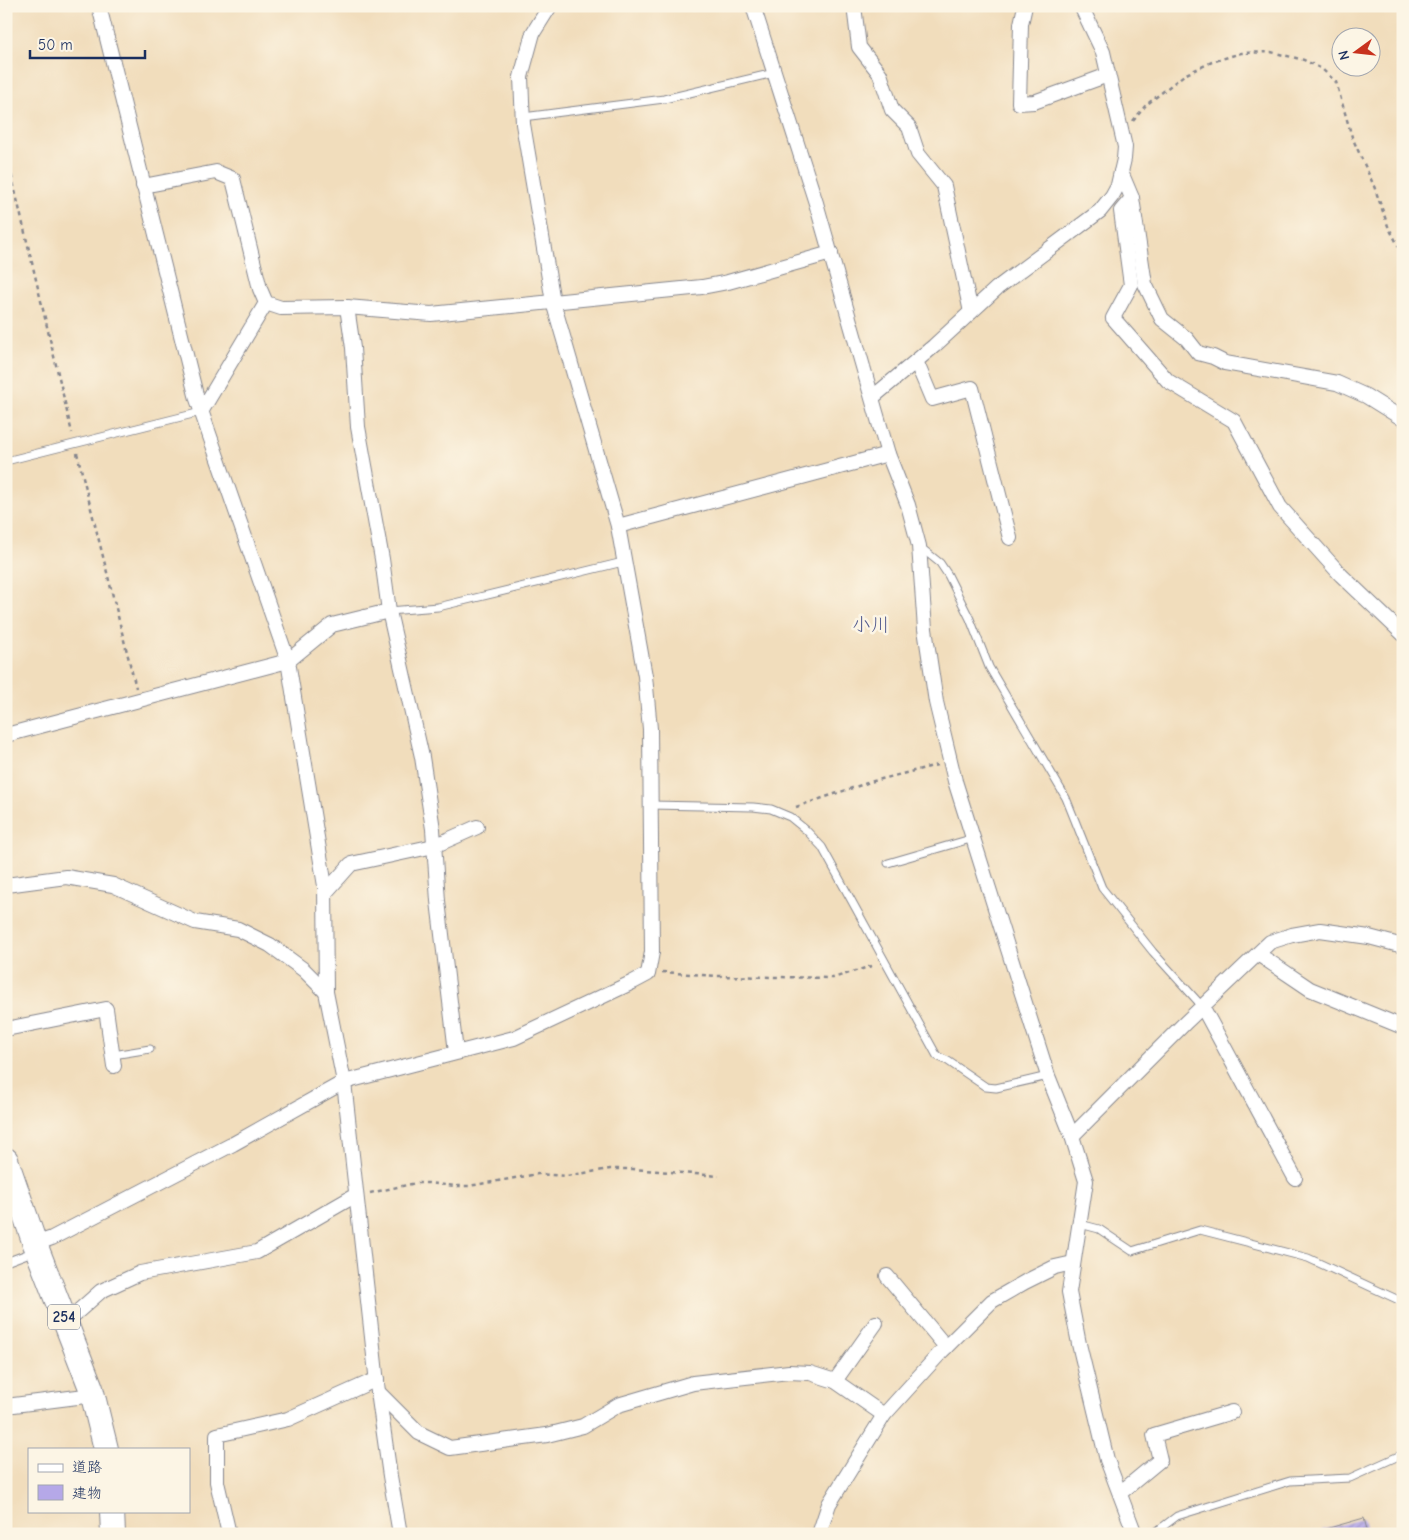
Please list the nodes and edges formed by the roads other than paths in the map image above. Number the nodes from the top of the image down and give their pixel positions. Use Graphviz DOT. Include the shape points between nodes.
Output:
graph roads {
  1 [pos="99,6"];
  2 [pos="550,6"];
  3 [pos="753,6"];
  4 [pos="854,6"];
  5 [pos="1025,6"];
  6 [pos="1081,6"];
  7 [pos="774,73"];
  8 [pos="1108,75"];
  9 [pos="523,118"];
  10 [pos="1121,172"];
  11 [pos="143,186"];
  12 [pos="1132,198"];
  13 [pos="831,254"];
  14 [pos="553,302"];
  15 [pos="266,303"];
  16 [pos="347,307"];
  17 [pos="971,312"];
  18 [pos="916,361"];
  19 [pos="873,397"];
  20 [pos="201,412"];
  21 [pos="1403,419"];
  22 [pos="888,454"];
  23 [pos="6,461"];
  24 [pos="618,526"];
  25 [pos="1010,538"];
  26 [pos="919,546"];
  27 [pos="623,562"];
  28 [pos="389,611"];
  29 [pos="1403,634"];
  30 [pos="288,661"];
  31 [pos="6,735"];
  32 [pos="650,805"];
  33 [pos="477,827"];
  34 [pos="974,838"];
  35 [pos="434,846"];
  36 [pos="888,863"];
  37 [pos="6,884"];
  38 [pos="326,892"];
  39 [pos="1403,946"];
  40 [pos="1258,954"];
  41 [pos="326,992"];
  42 [pos="1202,1006"];
  43 [pos="1403,1027"];
  44 [pos="6,1029"];
  45 [pos="150,1049"];
  46 [pos="456,1052"];
  47 [pos="114,1060"];
  48 [pos="1048,1076"];
  49 [pos="344,1082"];
  50 [pos="1072,1136"];
  51 [pos="6,1160"];
  52 [pos="1295,1178"];
  53 [pos="356,1195"];
  54 [pos="1080,1224"];
  55 [pos="36,1247"];
  56 [pos="6,1262"];
  57 [pos="1073,1263"];
  58 [pos="887,1276"];
  59 [pos="1403,1302"];
  60 [pos="66,1322"];
  61 [pos="876,1323"];
  62 [pos="946,1347"];
  63 [pos="835,1381"];
  64 [pos="378,1385"];
  65 [pos="93,1395"];
  66 [pos="6,1406"];
  67 [pos="1232,1412"];
  68 [pos="884,1415"];
  69 [pos="106,1448"];
  70 [pos="1403,1454"];
  71 [pos="1120,1493"];
  72 [pos="112,1512"];
  73 [pos="114,1534"];
  74 [pos="228,1534"];
  75 [pos="400,1534"];
  76 [pos="819,1534"];
  77 [pos="1135,1534"];
  78 [pos="1153,1534"];
  1 -- 11 [label="street"];
  2 -- 9 [label="street" via="533,33 521,77"];
  3 -- 7 [label="street"];
  4 -- 17 [label="street" via="859,47 880,74 892,110 909,127 918,154 944,186"];
  5 -- 8 [label="street" via="1021,24 1019,103 1034,102"];
  6 -- 8 [label="street" via="1103,52"];
  7 -- 9 [label="lane" via="664,99"];
  7 -- 13 [label="street"];
  8 -- 10 [label="street" via="1125,148"];
  9 -- 14 [label="street"];
  10 -- 12 [label="street"];
  10 -- 17 [label="street" via="1112,196 1100,211"];
  11 -- 15 [label="street" via="216,172 233,179"];
  11 -- 20 [label="street"];
  12 -- 21 [label="street" via="1145,284 1162,319 1198,352 1225,363 1336,383 1366,396"];
  12 -- 29 [label="street" via="1121,211 1131,285 1112,318 1168,381 1234,421 1280,507 1341,575"];
  13 -- 14 [label="street" via="702,288"];
  13 -- 19 [label="street"];
  14 -- 16 [label="street" via="431,314"];
  14 -- 24 [label="street"];
  15 -- 16 [label="street" via="281,308"];
  15 -- 20 [label="street"];
  16 -- 28 [label="street" via="358,427"];
  17 -- 18 [label="street"];
  18 -- 19 [label="street"];
  18 -- 25 [label="street" via="932,399 972,388"];
  19 -- 22 [label="street"];
  20 -- 23 [label="lane"];
  20 -- 30 [label="street"];
  22 -- 24 [label="street"];
  22 -- 26 [label="street" via="908,505"];
  24 -- 27 [label="street"];
  26 -- 34 [label="street" via="925,629 936,702 950,762"];
  26 -- 42 [label="lane" via="940,563 948,575 989,667 1066,798 1102,888"];
  27 -- 28 [label="lane" via="438,607"];
  27 -- 32 [label="street" via="649,710"];
  28 -- 30 [label="street" via="332,624"];
  28 -- 35 [label="street" via="422,757"];
  30 -- 31 [label="street"];
  30 -- 38 [label="street"];
  32 -- 46 [label="street" via="652,952 648,974 514,1038"];
  32 -- 48 [label="lane" via="753,807 771,809 790,817 822,847 937,1056 986,1087 996,1088"];
  33 -- 35 [label="street"];
  34 -- 36 [label="lane"];
  34 -- 48 [label="street"];
  35 -- 38 [label="street" via="352,864"];
  35 -- 46 [label="street"];
  37 -- 41 [label="street" via="66,877 113,885 195,922 238,930 270,945 304,970"];
  38 -- 41 [label="street"];
  39 -- 40 [label="street" via="1369,936 1320,930 1270,942"];
  40 -- 42 [label="street"];
  40 -- 43 [label="street" via="1310,989"];
  41 -- 49 [label="street"];
  42 -- 50 [label="street"];
  42 -- 52 [label="street"];
  44 -- 47 [label="street" via="106,1009"];
  45 -- 47 [label="lane"];
  46 -- 49 [label="street"];
  48 -- 50 [label="street"];
  49 -- 53 [label="street"];
  49 -- 55 [label="street"];
  50 -- 54 [label="street" via="1086,1181"];
  51 -- 55 [label="highway, 254"];
  53 -- 60 [label="street" via="257,1252 140,1273 101,1291"];
  53 -- 64 [label="street"];
  54 -- 57 [label="street"];
  54 -- 59 [label="lane" via="1099,1229 1132,1251 1200,1230 1308,1258"];
  55 -- 56 [label="lane"];
  55 -- 60 [label="highway, 254"];
  57 -- 62 [label="street" via="1055,1267 992,1301"];
  57 -- 71 [label="street" via="1069,1292 1079,1344 1107,1460"];
  58 -- 62 [label="street"];
  60 -- 65 [label="highway, 254"];
  61 -- 63 [label="street"];
  62 -- 68 [label="street"];
  63 -- 64 [label="street" via="810,1373 789,1372 692,1383 618,1405 583,1426 547,1435 450,1448 419,1433"];
  63 -- 68 [label="street"];
  64 -- 74 [label="street" via="288,1419 217,1435 218,1482"];
  64 -- 75 [label="street"];
  65 -- 66 [label="street"];
  65 -- 69 [label="highway, 254"];
  67 -- 71 [label="street" via="1154,1435 1160,1460"];
  68 -- 76 [label="street" via="829,1504"];
  70 -- 78 [label="lane" via="1350,1478 1290,1482 1177,1516"];
  71 -- 77 [label="street"];
  72 -- 73 [label="highway"];
}
